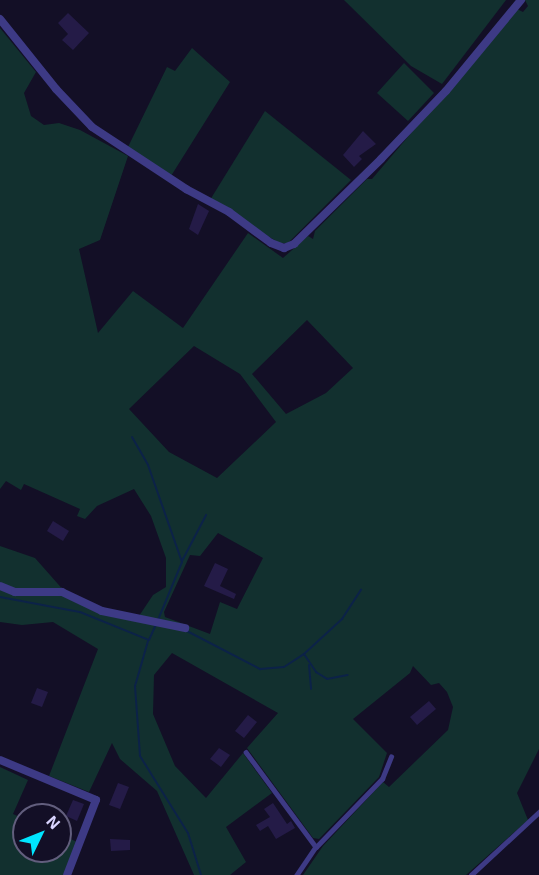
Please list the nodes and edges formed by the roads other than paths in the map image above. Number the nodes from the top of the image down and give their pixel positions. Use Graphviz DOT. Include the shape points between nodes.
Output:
graph roads {
  1 [pos="521,0"];
  2 [pos="0,19"];
  3 [pos="0,586"];
  4 [pos="185,628"];
  5 [pos="246,752"];
  6 [pos="391,758"];
  7 [pos="0,760"];
  8 [pos="539,812"];
  9 [pos="316,847"];
  10 [pos="67,875"];
  11 [pos="297,875"];
  12 [pos="471,875"];
  1 -- 2 [label="street" via="446,90 389,150 294,244 284,248 92,127"];
  3 -- 4 [label="street" via="15,592 62,592 102,611"];
  5 -- 9 [label="lane"];
  6 -- 9 [label="lane" via="382,779"];
  7 -- 10 [label="street" via="96,800"];
  8 -- 12 [label="lane"];
  9 -- 11 [label="lane"];
}
